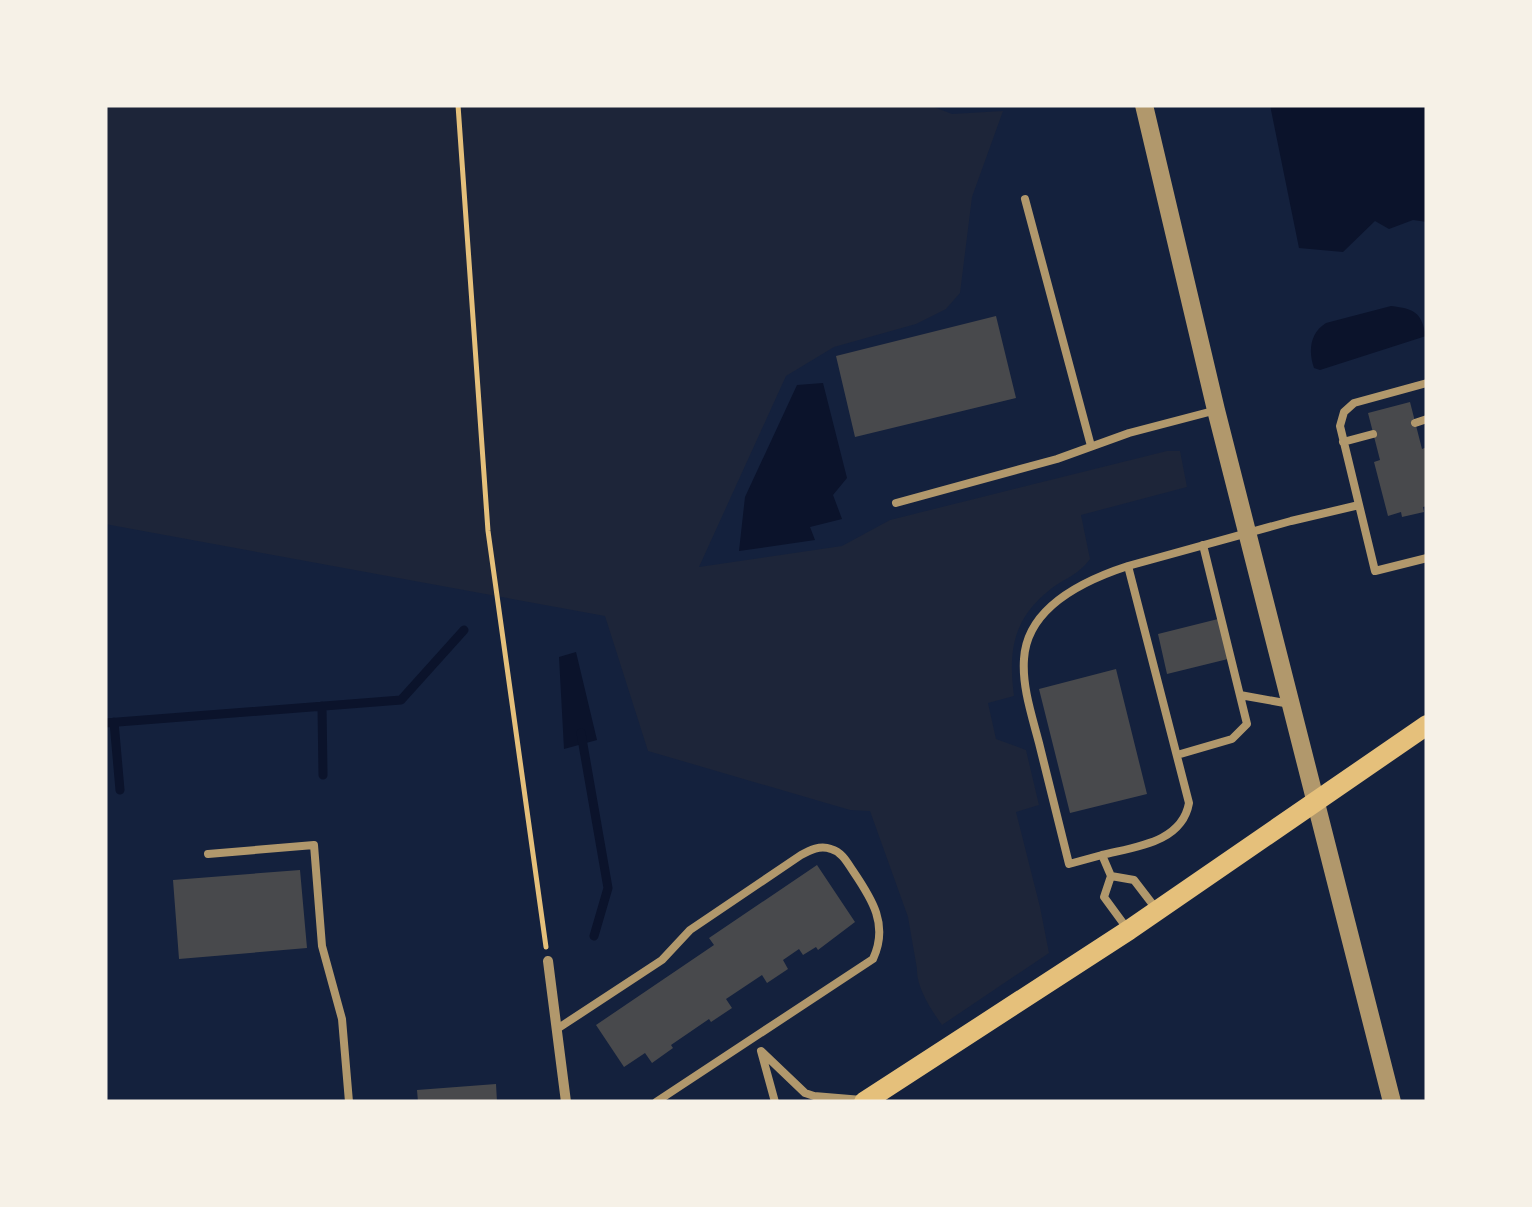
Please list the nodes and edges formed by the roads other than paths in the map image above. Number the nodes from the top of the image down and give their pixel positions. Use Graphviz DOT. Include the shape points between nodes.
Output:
graph roads {
  1 [pos="1144,105"];
  2 [pos="1025,199"];
  3 [pos="1427,383"];
  4 [pos="1216,410"];
  5 [pos="1427,420"];
  6 [pos="1415,422"];
  7 [pos="1373,434"];
  8 [pos="1343,442"];
  9 [pos="1091,446"];
  10 [pos="896,503"];
  11 [pos="1358,506"];
  12 [pos="1248,533"];
  13 [pos="1202,545"];
  14 [pos="1427,558"];
  15 [pos="1128,566"];
  16 [pos="1240,695"];
  17 [pos="1292,704"];
  18 [pos="1427,725"];
  19 [pos="1177,755"];
  20 [pos="1317,802"];
  21 [pos="208,854"];
  22 [pos="1102,856"];
  23 [pos="1112,876"];
  24 [pos="1157,910"];
  25 [pos="1128,930"];
  26 [pos="548,961"];
  27 [pos="557,1028"];
  28 [pos="752,1037"];
  29 [pos="762,1051"];
  30 [pos="866,1101"];
  31 [pos="349,1102"];
  32 [pos="566,1102"];
  33 [pos="656,1102"];
  34 [pos="775,1102"];
  35 [pos="1392,1102"];
  1 -- 4 [label="street"];
  2 -- 9 [label="lane"];
  3 -- 8 [label="lane" via="1350,404 1340,426"];
  4 -- 9 [label="lane"];
  4 -- 12 [label="street"];
  5 -- 6 [label="lane"];
  7 -- 8 [label="lane"];
  8 -- 11 [label="lane"];
  9 -- 10 [label="lane"];
  11 -- 12 [label="lane"];
  11 -- 14 [label="lane" via="1374,571"];
  12 -- 13 [label="lane"];
  12 -- 17 [label="street"];
  13 -- 15 [label="lane"];
  13 -- 16 [label="lane"];
  15 -- 19 [label="lane"];
  15 -- 22 [label="lane" via="1100,575 1050,607 1024,658 1069,864"];
  16 -- 17 [label="lane"];
  16 -- 19 [label="lane" via="1247,724 1241,732"];
  17 -- 20 [label="street"];
  18 -- 20 [label="main road"];
  19 -- 22 [label="lane" via="1188,795 1184,820 1158,840"];
  20 -- 24 [label="main road"];
  20 -- 35 [label="street"];
  21 -- 31 [label="lane" via="314,845 322,946 342,1019"];
  22 -- 23 [label="lane"];
  23 -- 24 [label="lane" via="1134,880"];
  23 -- 25 [label="lane" via="1104,898"];
  24 -- 25 [label="main road"];
  25 -- 30 [label="main road"];
  26 -- 27 [label="street"];
  27 -- 28 [label="lane" via="662,960 690,930 813,849 827,847 841,854 873,901 878,947 873,959"];
  27 -- 32 [label="street"];
  28 -- 29 [label="lane"];
  28 -- 33 [label="lane"];
  29 -- 30 [label="lane" via="805,1093"];
  29 -- 34 [label="lane"];
}
